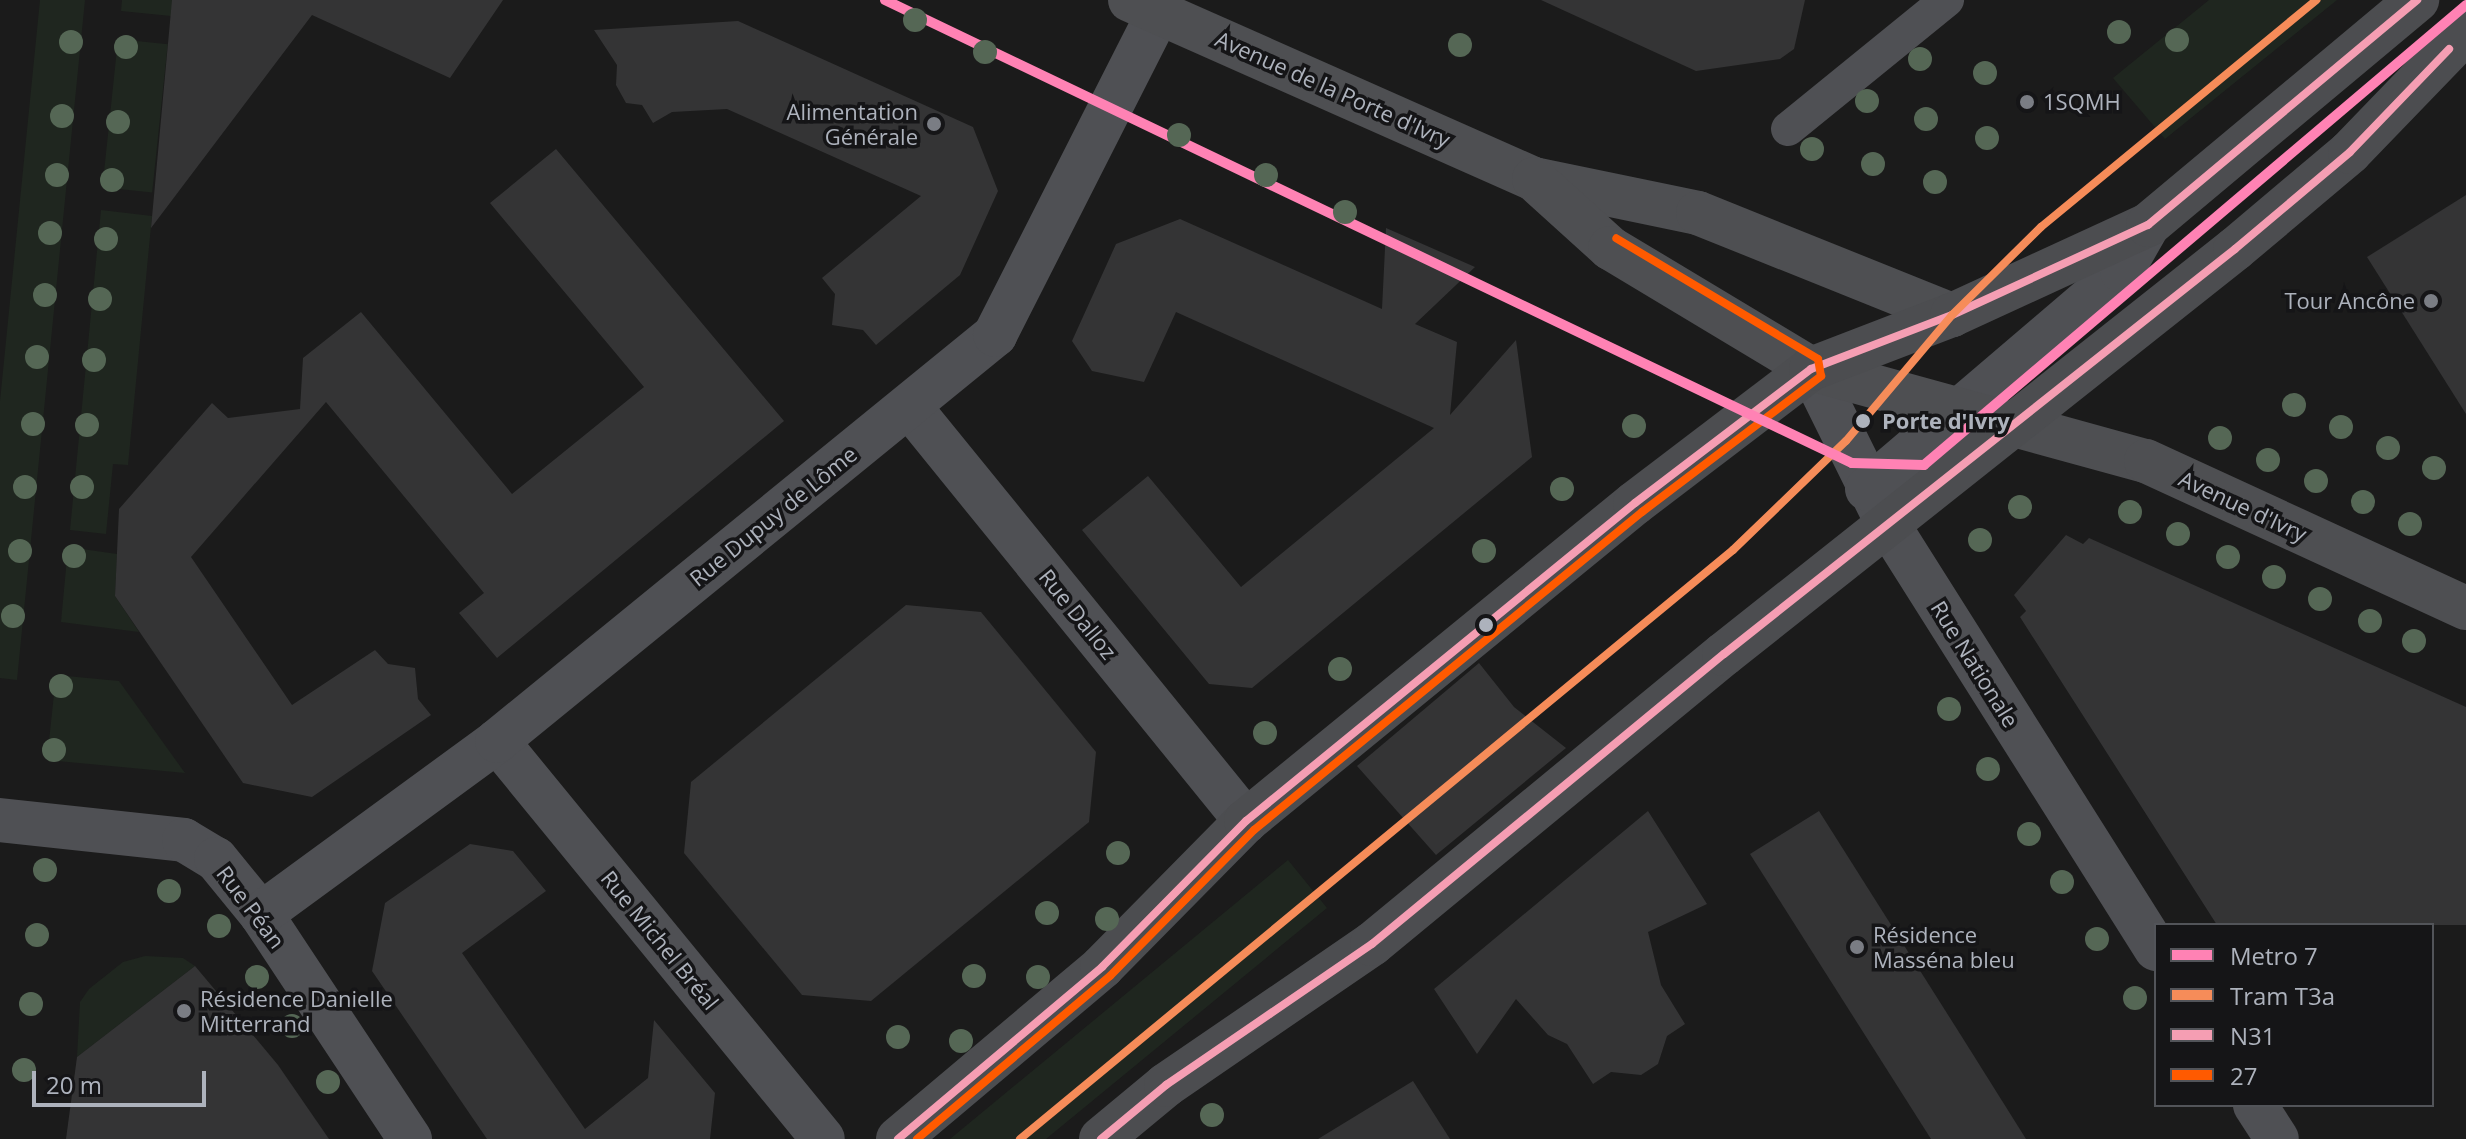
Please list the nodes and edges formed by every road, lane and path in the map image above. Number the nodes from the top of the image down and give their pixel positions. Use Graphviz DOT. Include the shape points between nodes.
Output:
graph roads {
  1 [pos="1947,0"];
  2 [pos="2417,0"];
  3 [pos="1144,6"];
  4 [pos="2466,32"];
  5 [pos="1788,129"];
  6 [pos="1534,179"];
  7 [pos="2148,225"];
  8 [pos="1952,315"];
  9 [pos="1811,369"];
  10 [pos="909,406"];
  11 [pos="1957,406"];
  12 [pos="2014,421"];
  13 [pos="1877,506"];
  14 [pos="2466,608"];
  15 [pos="497,741"];
  16 [pos="0,820"];
  17 [pos="1246,821"];
  18 [pos="261,914"];
  19 [pos="2154,946"];
  20 [pos="2256,1107"];
  21 [pos="410,1139"];
  22 [pos="823,1139"];
  23 [pos="898,1139"];
  24 [pos="1101,1139"];
  25 [pos="2277,1139"];
  1 -- 5 [label="street"];
  2 -- 7 [label="main road"];
  3 -- 6 [label="main road, Avenue de la Porte d'Ivry"];
  3 -- 10 [label="street, Rue Dupuy de Lôme" via="995,335"];
  4 -- 12 [label="main road" via="2350,152"];
  6 -- 8 [label="main road, Avenue de la Porte d'Ivry" via="1698,213"];
  6 -- 9 [label="main road, Avenue de la Porte d'Ivry" via="1610,248"];
  7 -- 8 [label="main road"];
  7 -- 11 [label="street" via="2122,271"];
  8 -- 9 [label="main road"];
  9 -- 11 [label="main road, Avenue de la Porte d'Ivry"];
  9 -- 13 [label="street, Rue Nationale"];
  9 -- 17 [label="main road" via="1635,503"];
  10 -- 15 [label="street, Rue Dupuy de Lôme"];
  10 -- 17 [label="street, Rue Dalloz"];
  11 -- 12 [label="main road, Avenue de la Porte d'Ivry"];
  11 -- 13 [label="street"];
  12 -- 13 [label="main road"];
  12 -- 14 [label="main road, Avenue d'Ivry" via="2146,461"];
  13 -- 19 [label="street, Rue Nationale"];
  13 -- 24 [label="main road" via="1372,944 1178,1077"];
  15 -- 18 [label="street, Rue Dupuy de Lôme"];
  15 -- 22 [label="street, Rue Michel Bréal"];
  16 -- 18 [label="street, Rue Péan" via="184,840 216,859"];
  17 -- 23 [label="main road" via="1102,967"];
  18 -- 21 [label="street, Rue Péan"];
  20 -- 25 [label="street"];
}
